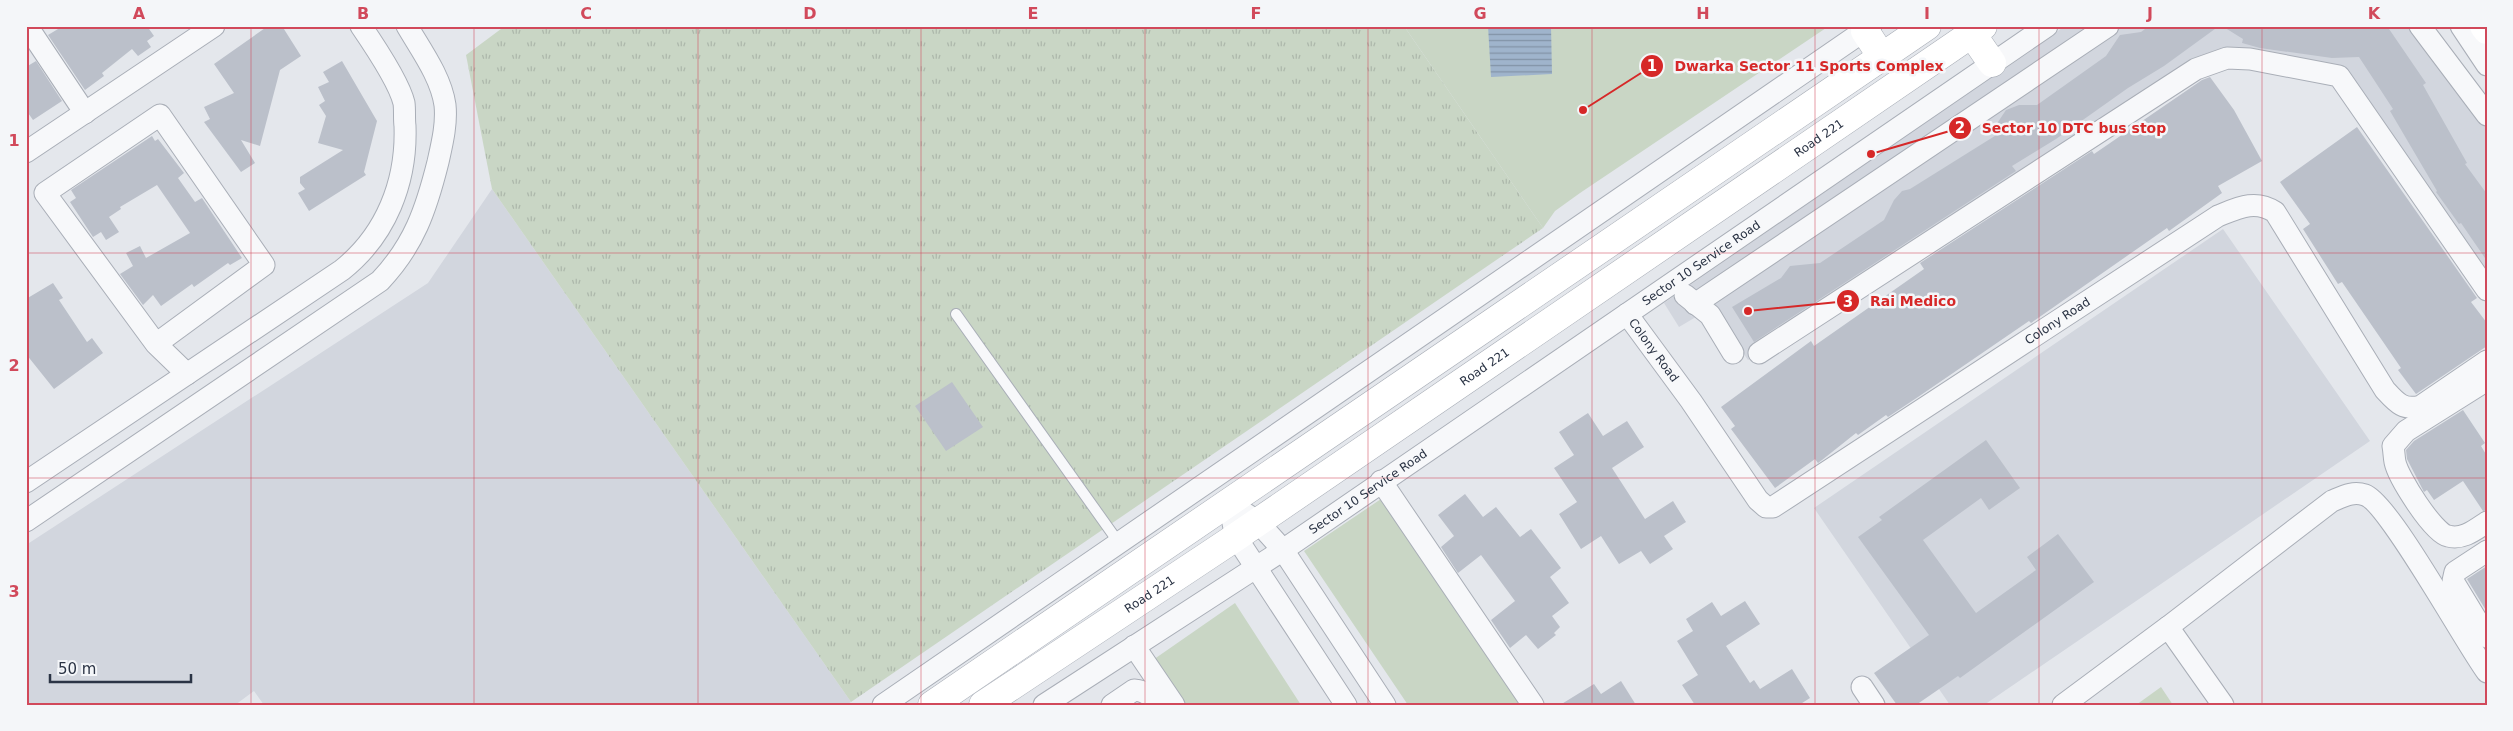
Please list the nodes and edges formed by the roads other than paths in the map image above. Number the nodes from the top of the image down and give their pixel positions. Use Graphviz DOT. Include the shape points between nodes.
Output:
graph roads {
  1 [pos="214,26"];
  2 [pos="361,26"];
  3 [pos="407,26"];
  4 [pos="1927,26"];
  5 [pos="2047,26"];
  6 [pos="2108,26"];
  7 [pos="2420,26"];
  8 [pos="2461,26"];
  9 [pos="2484,26"];
  10 [pos="1868,28"];
  11 [pos="35,29"];
  12 [pos="1978,30"];
  13 [pos="2487,30"];
  14 [pos="189,33"];
  15 [pos="1882,57"];
  16 [pos="1992,64"];
  17 [pos="2487,65"];
  18 [pos="84,113"];
  19 [pos="2487,115"];
  20 [pos="26,152"];
  21 [pos="1672,283"];
  22 [pos="2487,290"];
  23 [pos="1695,304"];
  24 [pos="956,314"];
  25 [pos="1627,314"];
  26 [pos="156,344"];
  27 [pos="1733,353"];
  28 [pos="1759,353"];
  29 [pos="2487,361"];
  30 [pos="187,374"];
  31 [pos="2487,380"];
  32 [pos="1381,481"];
  33 [pos="26,482"];
  34 [pos="1229,503"];
  35 [pos="26,521"];
  36 [pos="2487,522"];
  37 [pos="1246,529"];
  38 [pos="1119,543"];
  39 [pos="1283,550"];
  40 [pos="2487,551"];
  41 [pos="1256,568"];
  42 [pos="2168,627"];
  43 [pos="2487,637"];
  44 [pos="1134,646"];
  45 [pos="2487,672"];
  46 [pos="1862,687"];
  47 [pos="884,705"];
  48 [pos="932,705"];
  49 [pos="983,705"];
  50 [pos="1044,705"];
  51 [pos="1112,705"];
  52 [pos="1157,705"];
  53 [pos="1174,705"];
  54 [pos="1346,705"];
  55 [pos="1385,705"];
  56 [pos="1533,705"];
  57 [pos="1874,705"];
  58 [pos="2063,705"];
  59 [pos="2223,705"];
  1 -- 14 [label="street"];
  2 -- 30 [label="street" via="404,102 405,142 400,186 384,222 359,257"];
  3 -- 35 [label="street" via="437,78 445,105 444,139 429,200 399,261 380,281"];
  4 -- 15 [label="main road"];
  5 -- 16 [label="street, Sector 10 Service Road"];
  6 -- 23 [label="street"];
  7 -- 19 [label="street"];
  8 -- 17 [label="street"];
  9 -- 13 [label="main road"];
  10 -- 15 [label="main road"];
  10 -- 38 [label="street"];
  11 -- 18 [label="street"];
  12 -- 16 [label="main road"];
  12 -- 37 [label="main road, Road 221"];
  14 -- 18 [label="street"];
  15 -- 34 [label="main road"];
  16 -- 21 [label="street, Sector 10 Service Road"];
  18 -- 20 [label="street"];
  21 -- 23 [label="street"];
  21 -- 25 [label="street, Sector 10 Service Road"];
  22 -- 28 [label="street" via="2338,76 2250,59 2227,58 2196,69"];
  23 -- 27 [label="street" via="1710,315"];
  24 -- 38 [label="lane"];
  25 -- 29 [label="street, Colony Road" via="1766,507 1773,507 2218,216 2251,204 2267,206 2275,212 2385,390 2399,406 2411,409 2420,406"];
  25 -- 32 [label="street, Sector 10 Service Road"];
  26 -- 26 [label="street" via="264,265 160,115 45,193"];
  26 -- 30 [label="street"];
  30 -- 33 [label="street"];
  31 -- 36 [label="street" via="2406,431 2394,446 2395,463 2426,518 2441,533 2449,537 2468,535"];
  32 -- 39 [label="street, Sector 10 Service Road"];
  32 -- 56 [label="street"];
  34 -- 37 [label="street"];
  34 -- 48 [label="main road"];
  37 -- 39 [label="street"];
  37 -- 41 [label="street"];
  37 -- 49 [label="main road, Road 221"];
  38 -- 47 [label="street"];
  39 -- 41 [label="street, Sector 10 Service Road"];
  39 -- 55 [label="street"];
  40 -- 43 [label="street" via="2456,572 2453,581"];
  41 -- 44 [label="street, Sector 10 Service Road"];
  41 -- 54 [label="street"];
  42 -- 45 [label="street" via="2332,501 2350,493 2367,495 2379,506 2429,577"];
  42 -- 58 [label="street"];
  42 -- 59 [label="street"];
  44 -- 50 [label="street, Sector 10 Service Road"];
  44 -- 53 [label="street"];
  46 -- 57 [label="street"];
  51 -- 52 [label="street" via="1134,690 1144,691"];
}
